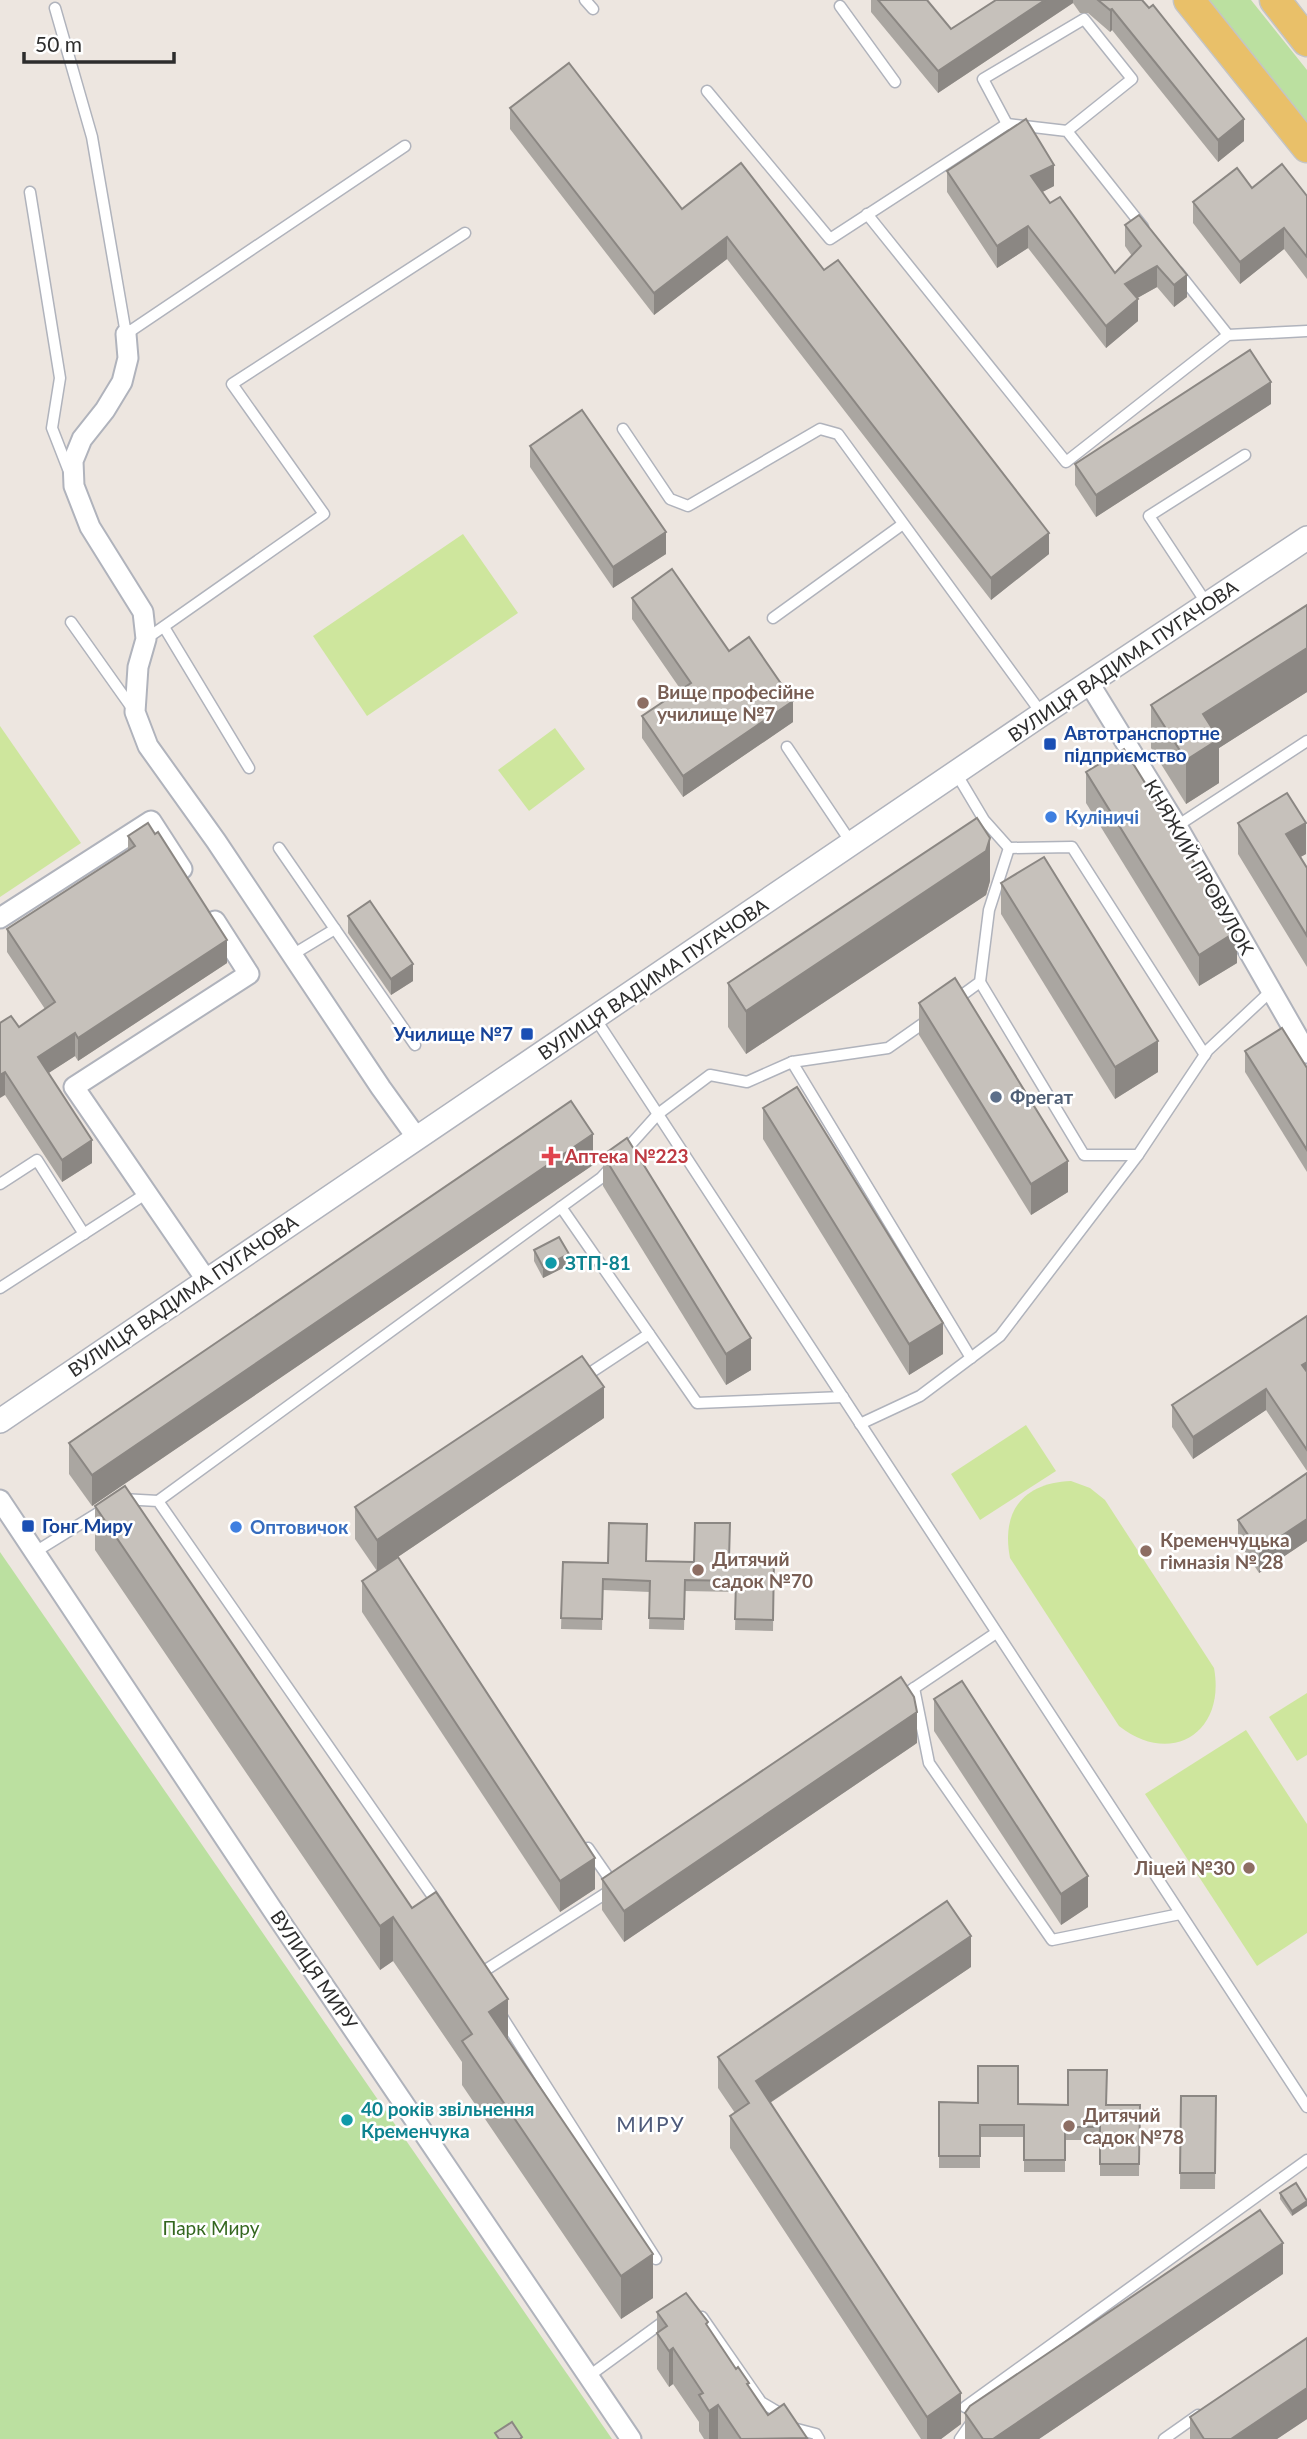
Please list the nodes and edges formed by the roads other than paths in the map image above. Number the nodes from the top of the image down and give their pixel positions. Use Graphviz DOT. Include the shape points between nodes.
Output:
graph roads {
  1 [pos="585,0"];
  2 [pos="1189,0"];
  3 [pos="1275,0"];
  4 [pos="841,2"];
  5 [pos="55,8"];
  6 [pos="593,9"];
  7 [pos="1307,41"];
  8 [pos="895,82"];
  9 [pos="707,91"];
  10 [pos="1007,124"];
  11 [pos="1067,131"];
  12 [pos="405,146"];
  13 [pos="1307,147"];
  14 [pos="30,192"];
  15 [pos="867,214"];
  16 [pos="465,233"];
  17 [pos="1152,238"];
  18 [pos="1169,260"];
  19 [pos="1307,331"];
  20 [pos="126,334"];
  21 [pos="1228,335"];
  22 [pos="623,429"];
  23 [pos="1245,454"];
  24 [pos="74,486"];
  25 [pos="903,524"];
  26 [pos="1307,538"];
  27 [pos="1208,604"];
  28 [pos="773,618"];
  29 [pos="71,622"];
  30 [pos="164,627"];
  31 [pos="146,639"];
  32 [pos="1089,683"];
  33 [pos="135,712"];
  34 [pos="1042,714"];
  35 [pos="1307,741"];
  36 [pos="787,747"];
  37 [pos="248,768"];
  38 [pos="956,773"];
  39 [pos="1177,826"];
  40 [pos="852,844"];
  41 [pos="279,848"];
  42 [pos="1009,848"];
  43 [pos="189,880"];
  44 [pos="204,904"];
  45 [pos="0,918"];
  46 [pos="335,929"];
  47 [pos="292,955"];
  48 [pos="981,982"];
  49 [pos="1271,991"];
  50 [pos="950,1004"];
  51 [pos="939,1012"];
  52 [pos="595,1018"];
  53 [pos="415,1045"];
  54 [pos="1307,1053"];
  55 [pos="1205,1055"];
  56 [pos="792,1062"];
  57 [pos="658,1114"];
  58 [pos="417,1138"];
  59 [pos="1138,1155"];
  60 [pos="0,1184"];
  61 [pos="147,1193"];
  62 [pos="561,1208"];
  63 [pos="85,1234"];
  64 [pos="206,1281"];
  65 [pos="0,1288"];
  66 [pos="649,1334"];
  67 [pos="971,1358"];
  68 [pos="580,1380"];
  69 [pos="843,1397"];
  70 [pos="0,1421"];
  71 [pos="860,1424"];
  72 [pos="0,1500"];
  73 [pos="158,1500"];
  74 [pos="35,1552"];
  75 [pos="996,1633"];
  76 [pos="914,1688"];
  77 [pos="891,1703"];
  78 [pos="584,1842"];
  79 [pos="627,1880"];
  80 [pos="615,1888"];
  81 [pos="444,1914"];
  82 [pos="1180,1914"];
  83 [pos="476,1960"];
  84 [pos="497,2008"];
  85 [pos="1307,2107"];
  86 [pos="1307,2160"];
  87 [pos="656,2259"];
  88 [pos="680,2309"];
  89 [pos="696,2309"];
  90 [pos="589,2376"];
  91 [pos="957,2395"];
  92 [pos="965,2407"];
  93 [pos="1208,2409"];
  94 [pos="631,2439"];
  95 [pos="818,2439"];
  96 [pos="960,2439"];
  97 [pos="1164,2439"];
  1 -- 6 [label="lane"];
  2 -- 13 [label="main road"];
  3 -- 7 [label="main road"];
  4 -- 8 [label="lane"];
  5 -- 20 [label="lane" via="92,137"];
  9 -- 15 [label="lane" via="830,239"];
  10 -- 11 [label="lane"];
  10 -- 11 [label="lane" via="983,79 1084,19 1132,79"];
  10 -- 15 [label="lane"];
  11 -- 17 [label="lane"];
  12 -- 20 [label="lane"];
  14 -- 24 [label="lane" via="60,378 52,428"];
  15 -- 21 [label="lane" via="1066,462"];
  16 -- 30 [label="lane" via="232,384 324,514"];
  18 -- 21 [label="lane"];
  19 -- 21 [label="lane"];
  20 -- 24 [label="street" via="128,358 122,382 82,439 73,461"];
  22 -- 25 [label="lane" via="670,499 688,506 820,429 838,435"];
  23 -- 27 [label="lane" via="1149,516"];
  24 -- 31 [label="street" via="90,527 143,612"];
  25 -- 28 [label="lane"];
  25 -- 34 [label="lane"];
  26 -- 27 [label="street, ВУЛИЦЯ ВАДИМА ПУГАЧОВА"];
  27 -- 32 [label="street, ВУЛИЦЯ ВАДИМА ПУГАЧОВА"];
  29 -- 33 [label="lane"];
  30 -- 31 [label="lane"];
  30 -- 37 [label="lane"];
  31 -- 33 [label="street" via="138,667"];
  32 -- 34 [label="street, ВУЛИЦЯ ВАДИМА ПУГАЧОВА"];
  32 -- 39 [label="street, КНЯЖИЙ ПРОВУЛОК"];
  33 -- 47 [label="street" via="148,746"];
  34 -- 38 [label="street, ВУЛИЦЯ ВАДИМА ПУГАЧОВА"];
  35 -- 39 [label="lane"];
  36 -- 40 [label="lane"];
  38 -- 40 [label="street, ВУЛИЦЯ ВАДИМА ПУГАЧОВА"];
  38 -- 42 [label="lane" via="984,820"];
  39 -- 49 [label="street, КНЯЖИЙ ПРОВУЛОК"];
  40 -- 52 [label="street, ВУЛИЦЯ ВАДИМА ПУГАЧОВА"];
  41 -- 46 [label="lane"];
  42 -- 48 [label="lane" via="989,910"];
  42 -- 55 [label="lane" via="1072,847"];
  43 -- 45 [label="street" via="151,821"];
  44 -- 61 [label="street" via="249,974 74,1087"];
  46 -- 47 [label="lane"];
  46 -- 53 [label="lane"];
  47 -- 58 [label="street"];
  48 -- 50 [label="lane"];
  48 -- 59 [label="lane" via="1084,1154"];
  49 -- 54 [label="street, КНЯЖИЙ ПРОВУЛОК"];
  49 -- 55 [label="lane"];
  51 -- 56 [label="lane" via="888,1048"];
  52 -- 57 [label="lane"];
  52 -- 58 [label="street, ВУЛИЦЯ ВАДИМА ПУГАЧОВА"];
  55 -- 59 [label="lane"];
  56 -- 57 [label="lane" via="747,1082 710,1075"];
  56 -- 67 [label="lane"];
  57 -- 62 [label="lane" via="601,1178"];
  57 -- 69 [label="lane"];
  58 -- 64 [label="street, ВУЛИЦЯ ВАДИМА ПУГАЧОВА"];
  59 -- 67 [label="lane" via="1000,1336"];
  60 -- 63 [label="lane" via="37,1160"];
  61 -- 63 [label="lane"];
  61 -- 64 [label="street"];
  62 -- 66 [label="lane"];
  62 -- 73 [label="lane"];
  63 -- 65 [label="lane"];
  64 -- 70 [label="street, ВУЛИЦЯ ВАДИМА ПУГАЧОВА"];
  66 -- 68 [label="lane"];
  66 -- 69 [label="lane" via="697,1403"];
  67 -- 71 [label="lane" via="920,1396"];
  69 -- 71 [label="lane"];
  71 -- 75 [label="lane"];
  72 -- 74 [label="street, ВУЛИЦЯ МИРУ"];
  73 -- 74 [label="lane" via="120,1499"];
  73 -- 81 [label="lane"];
  74 -- 90 [label="street, ВУЛИЦЯ МИРУ"];
  75 -- 76 [label="lane"];
  75 -- 82 [label="lane"];
  76 -- 77 [label="lane"];
  76 -- 82 [label="lane" via="929,1763 1052,1940"];
  78 -- 80 [label="lane"];
  79 -- 80 [label="lane"];
  80 -- 83 [label="lane" via="484,1975"];
  82 -- 85 [label="lane"];
  84 -- 87 [label="lane"];
  86 -- 92 [label="lane"];
  88 -- 90 [label="lane"];
  89 -- 95 [label="lane" via="761,2402 783,2414 793,2428 816,2434"];
  90 -- 94 [label="street, ВУЛИЦЯ МИРУ"];
  91 -- 92 [label="lane"];
  92 -- 96 [label="lane" via="973,2420"];
  93 -- 97 [label="lane"];
}
